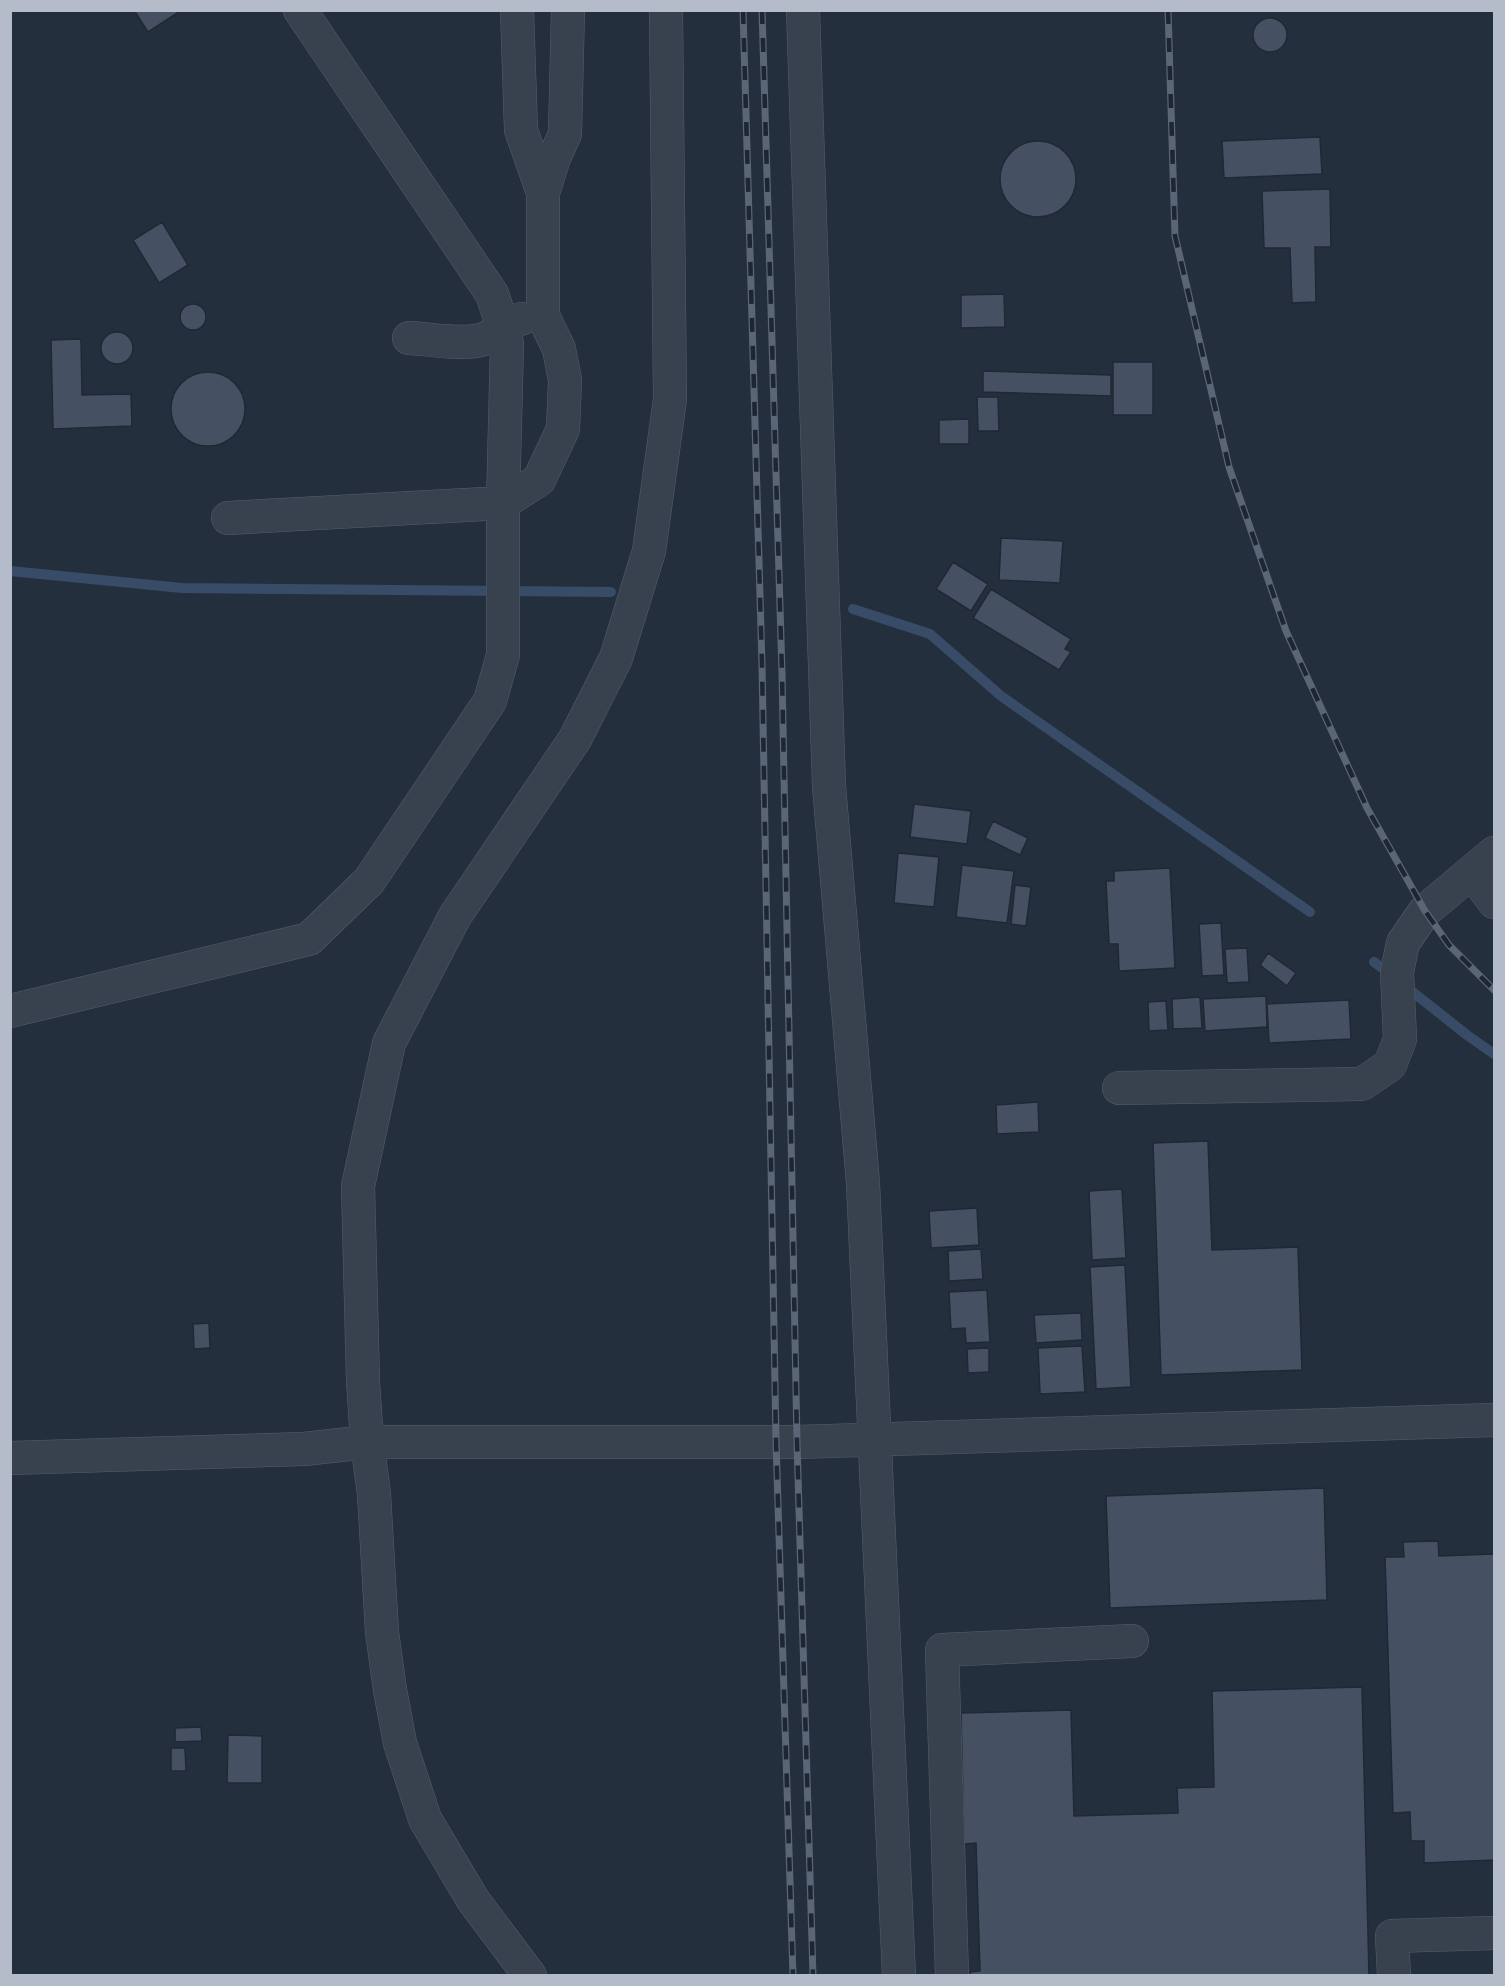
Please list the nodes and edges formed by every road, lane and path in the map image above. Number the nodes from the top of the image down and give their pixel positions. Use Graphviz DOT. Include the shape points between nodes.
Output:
graph roads {
  1 [pos="300,10"];
  2 [pos="517,10"];
  3 [pos="568,10"];
  4 [pos="666,10"];
  5 [pos="803,10"];
  6 [pos="543,194"];
  7 [pos="543,316"];
  8 [pos="503,327"];
  9 [pos="409,338"];
  10 [pos="503,503"];
  11 [pos="228,518"];
  12 [pos="1483,862"];
  13 [pos="1494,902"];
  14 [pos="10,1011"];
  15 [pos="1119,1088"];
  16 [pos="1494,1420"];
  17 [pos="875,1439"];
  18 [pos="367,1442"];
  19 [pos="10,1458"];
  20 [pos="1132,1641"];
  21 [pos="1494,1933"];
  22 [pos="530,1976"];
  23 [pos="899,1976"];
  24 [pos="952,1976"];
  25 [pos="1394,1976"];
  1 -- 8 [label="street" via="492,294"];
  2 -- 6 [label="street" via="521,130"];
  3 -- 6 [label="street" via="565,134"];
  4 -- 18 [label="street" via="670,399 649,551 616,658 575,740 455,916 389,1043 358,1186"];
  5 -- 17 [label="street" via="829,786 863,1183"];
  6 -- 7 [label="street"];
  7 -- 8 [label="street" via="518,319"];
  7 -- 10 [label="street" via="559,349 565,380 563,429 539,480"];
  8 -- 9 [label="street" via="474,342"];
  8 -- 10 [label="street" via="507,344"];
  10 -- 11 [label="street"];
  10 -- 14 [label="street" via="502,655 490,701 369,881 309,939"];
  12 -- 13 [label="street"];
  12 -- 15 [label="street" via="1425,911 1403,944 1397,972 1400,1039 1390,1065 1362,1084"];
  16 -- 17 [label="street"];
  17 -- 18 [label="street"];
  17 -- 23 [label="street"];
  18 -- 19 [label="street" via="304,1449"];
  18 -- 22 [label="street" via="382,1632 400,1743 425,1819 473,1900"];
  20 -- 24 [label="street" via="942,1650"];
  21 -- 25 [label="street" via="1392,1936"];
}
